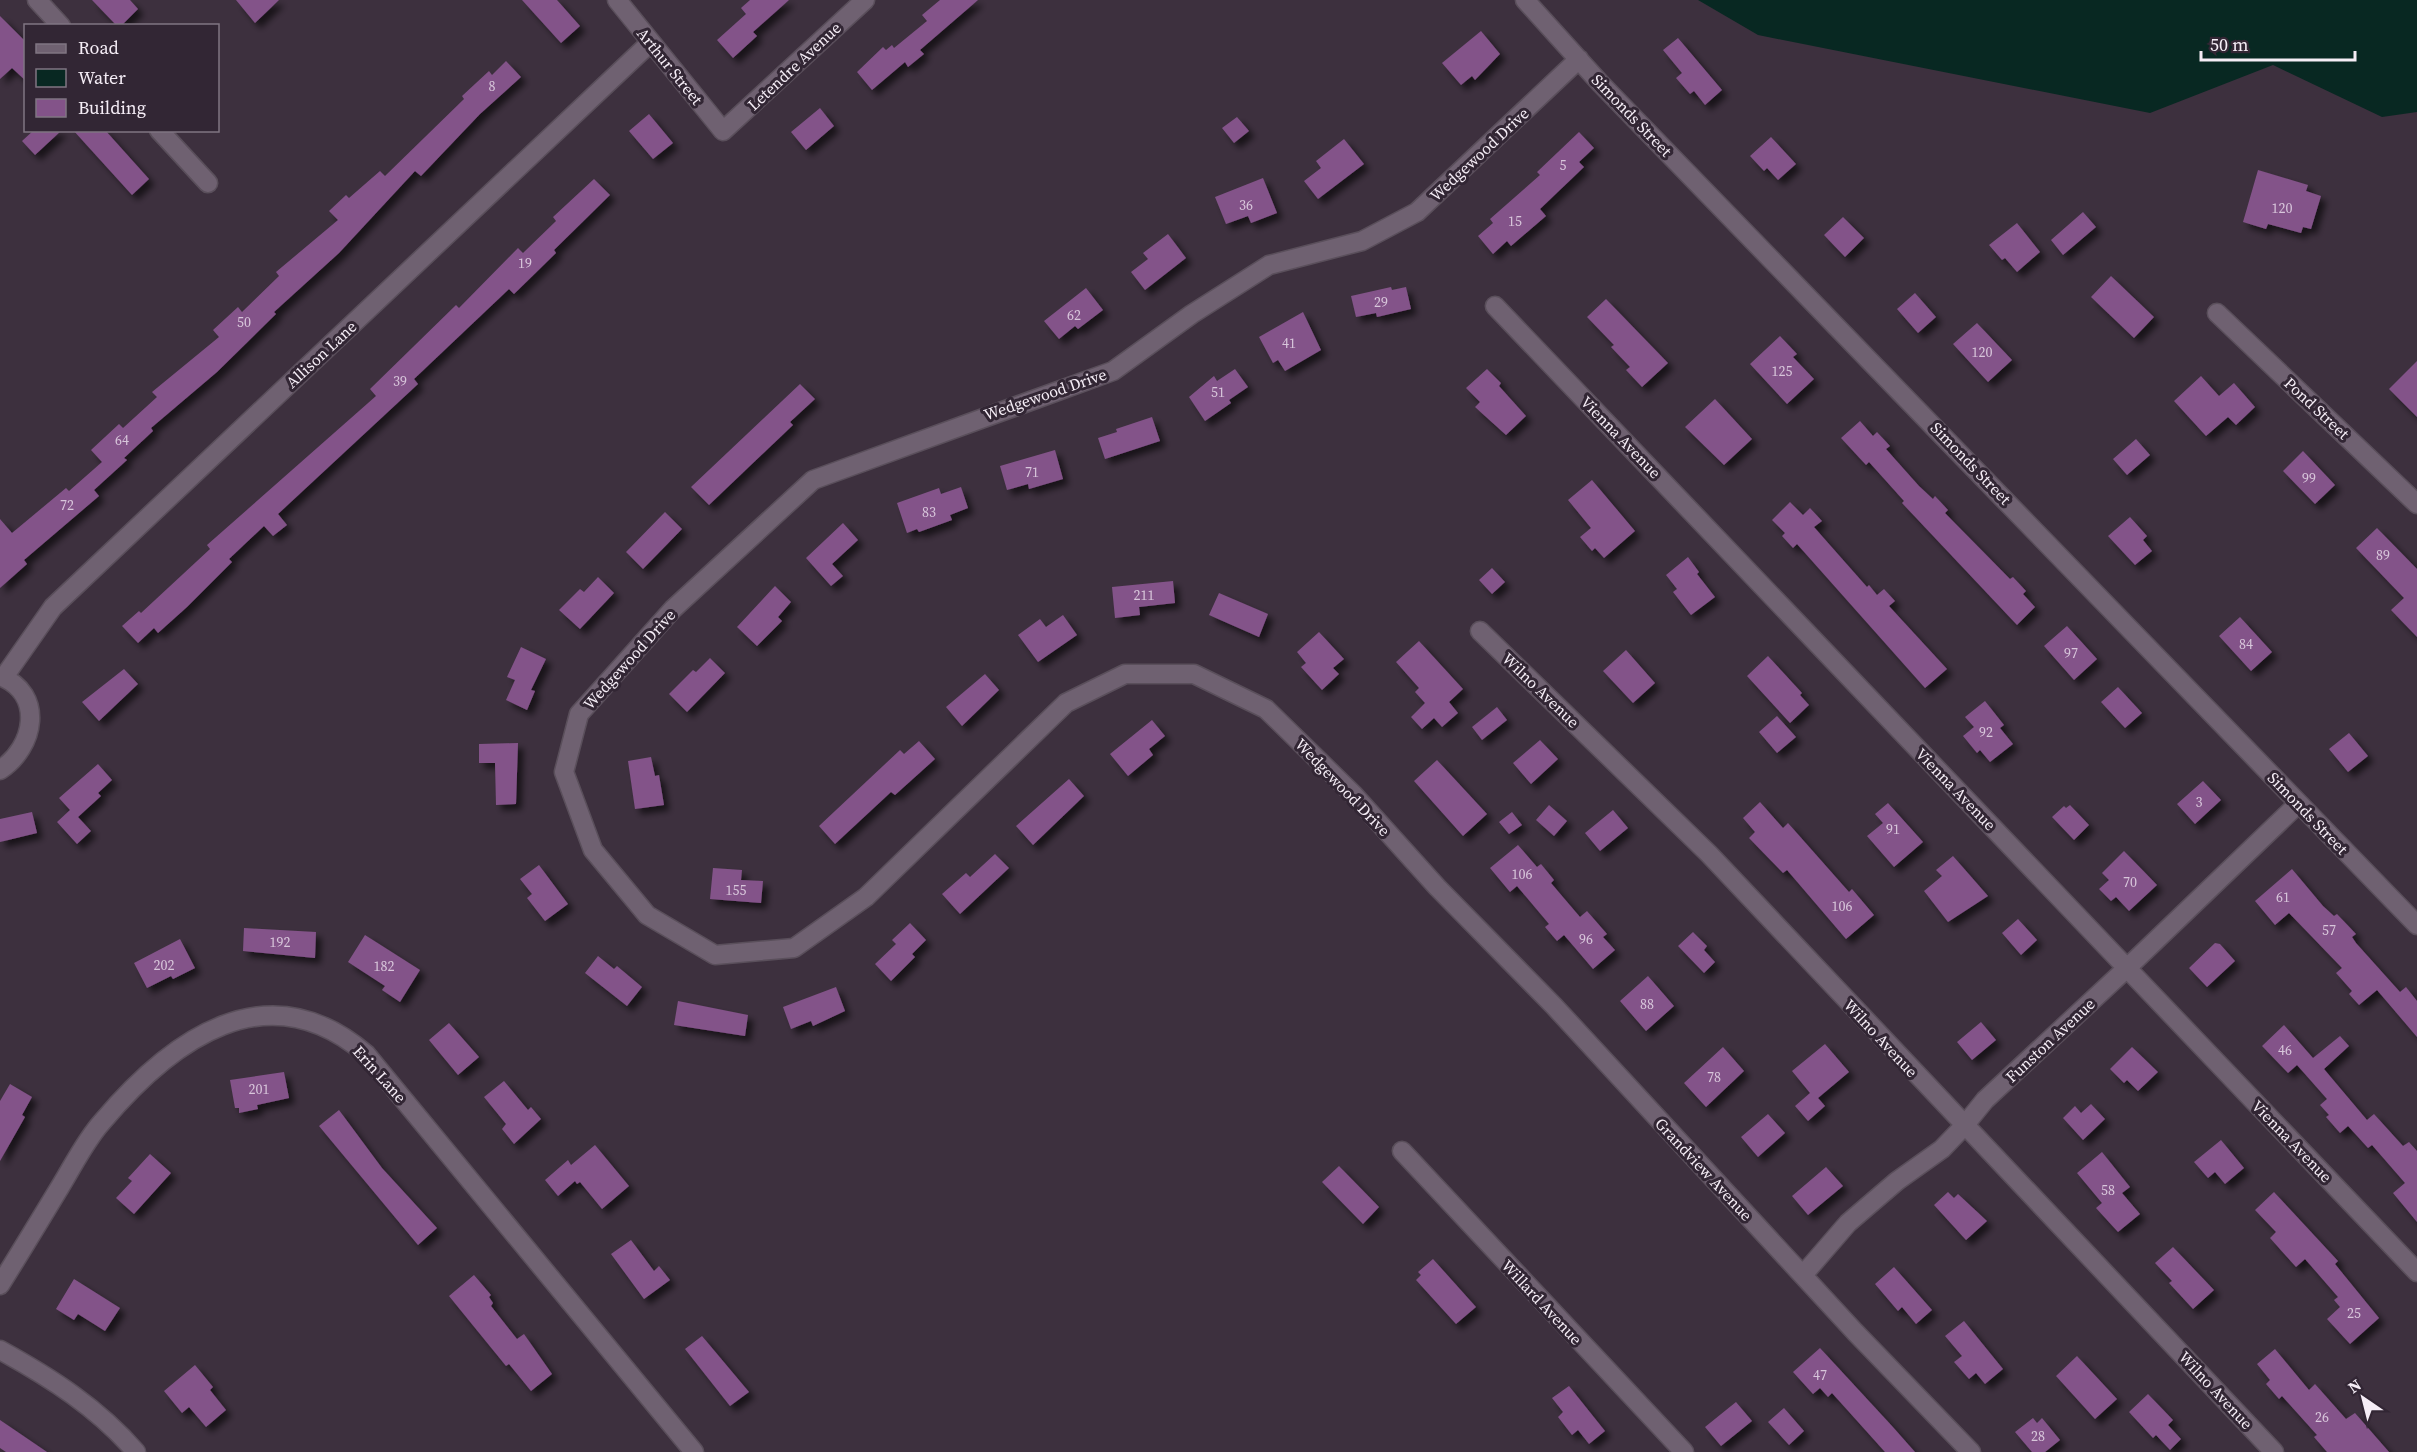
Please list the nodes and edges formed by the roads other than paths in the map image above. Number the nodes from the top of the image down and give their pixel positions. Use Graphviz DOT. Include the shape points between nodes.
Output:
graph roads {
  1 [pos="37,0"];
  2 [pos="617,0"];
  3 [pos="865,0"];
  4 [pos="1526,0"];
  5 [pos="59,24"];
  6 [pos="651,42"];
  7 [pos="1579,59"];
  8 [pos="723,131"];
  9 [pos="161,132"];
  10 [pos="208,183"];
  11 [pos="1495,306"];
  12 [pos="2217,313"];
  13 [pos="2417,504"];
  14 [pos="1480,631"];
  15 [pos="2,676"];
  16 [pos="0,770"];
  17 [pos="2298,804"];
  18 [pos="1437,887"];
  19 [pos="2417,925"];
  20 [pos="2127,968"];
  21 [pos="1964,1126"];
  22 [pos="1402,1151"];
  23 [pos="2417,1272"];
  24 [pos="1803,1275"];
  25 [pos="0,1285"];
  26 [pos="0,1350"];
  27 [pos="136,1452"];
  28 [pos="694,1452"];
  29 [pos="1684,1452"];
  30 [pos="1971,1452"];
  31 [pos="2274,1452"];
  1 -- 5 [label="street"];
  2 -- 6 [label="street, Arthur Street"];
  3 -- 8 [label="street, Letendre Avenue"];
  4 -- 7 [label="street, Simonds Street"];
  6 -- 8 [label="street, Arthur Street"];
  6 -- 15 [label="street, Allison Lane" via="53,607"];
  7 -- 17 [label="street, Simonds Street"];
  7 -- 18 [label="street, Wedgewood Drive" via="1417,212 1362,242 1269,265 1113,371 813,480 673,609 579,714 564,772 593,850 646,915 715,955 794,948 866,897 1066,703 1125,674 1194,674 1266,709 1354,795"];
  9 -- 10 [label="street"];
  11 -- 20 [label="street, Vienna Avenue"];
  12 -- 13 [label="street, Pond Street"];
  14 -- 21 [label="street, Wilno Avenue" via="1709,854"];
  15 -- 16 [label="street, Allison Lane" via="15,684 25,698 30,731 14,760"];
  17 -- 19 [label="street, Simonds Street"];
  17 -- 20 [label="street, Funston Avenue"];
  18 -- 24 [label="street, Grandview Avenue" via="1554,1006"];
  20 -- 21 [label="street, Funston Avenue" via="1985,1100"];
  20 -- 23 [label="street, Vienna Avenue"];
  21 -- 24 [label="street, Funston Avenue" via="1942,1149 1848,1223"];
  21 -- 31 [label="street, Wilno Avenue"];
  22 -- 29 [label="street, Willard Avenue"];
  24 -- 30 [label="street, Grandview Avenue"];
  25 -- 28 [label="street, Erin Lane" via="101,1123 146,1076 189,1042 222,1024 247,1016 303,1020 349,1040 366,1054"];
  26 -- 27 [label="street" via="80,1400"];
}
